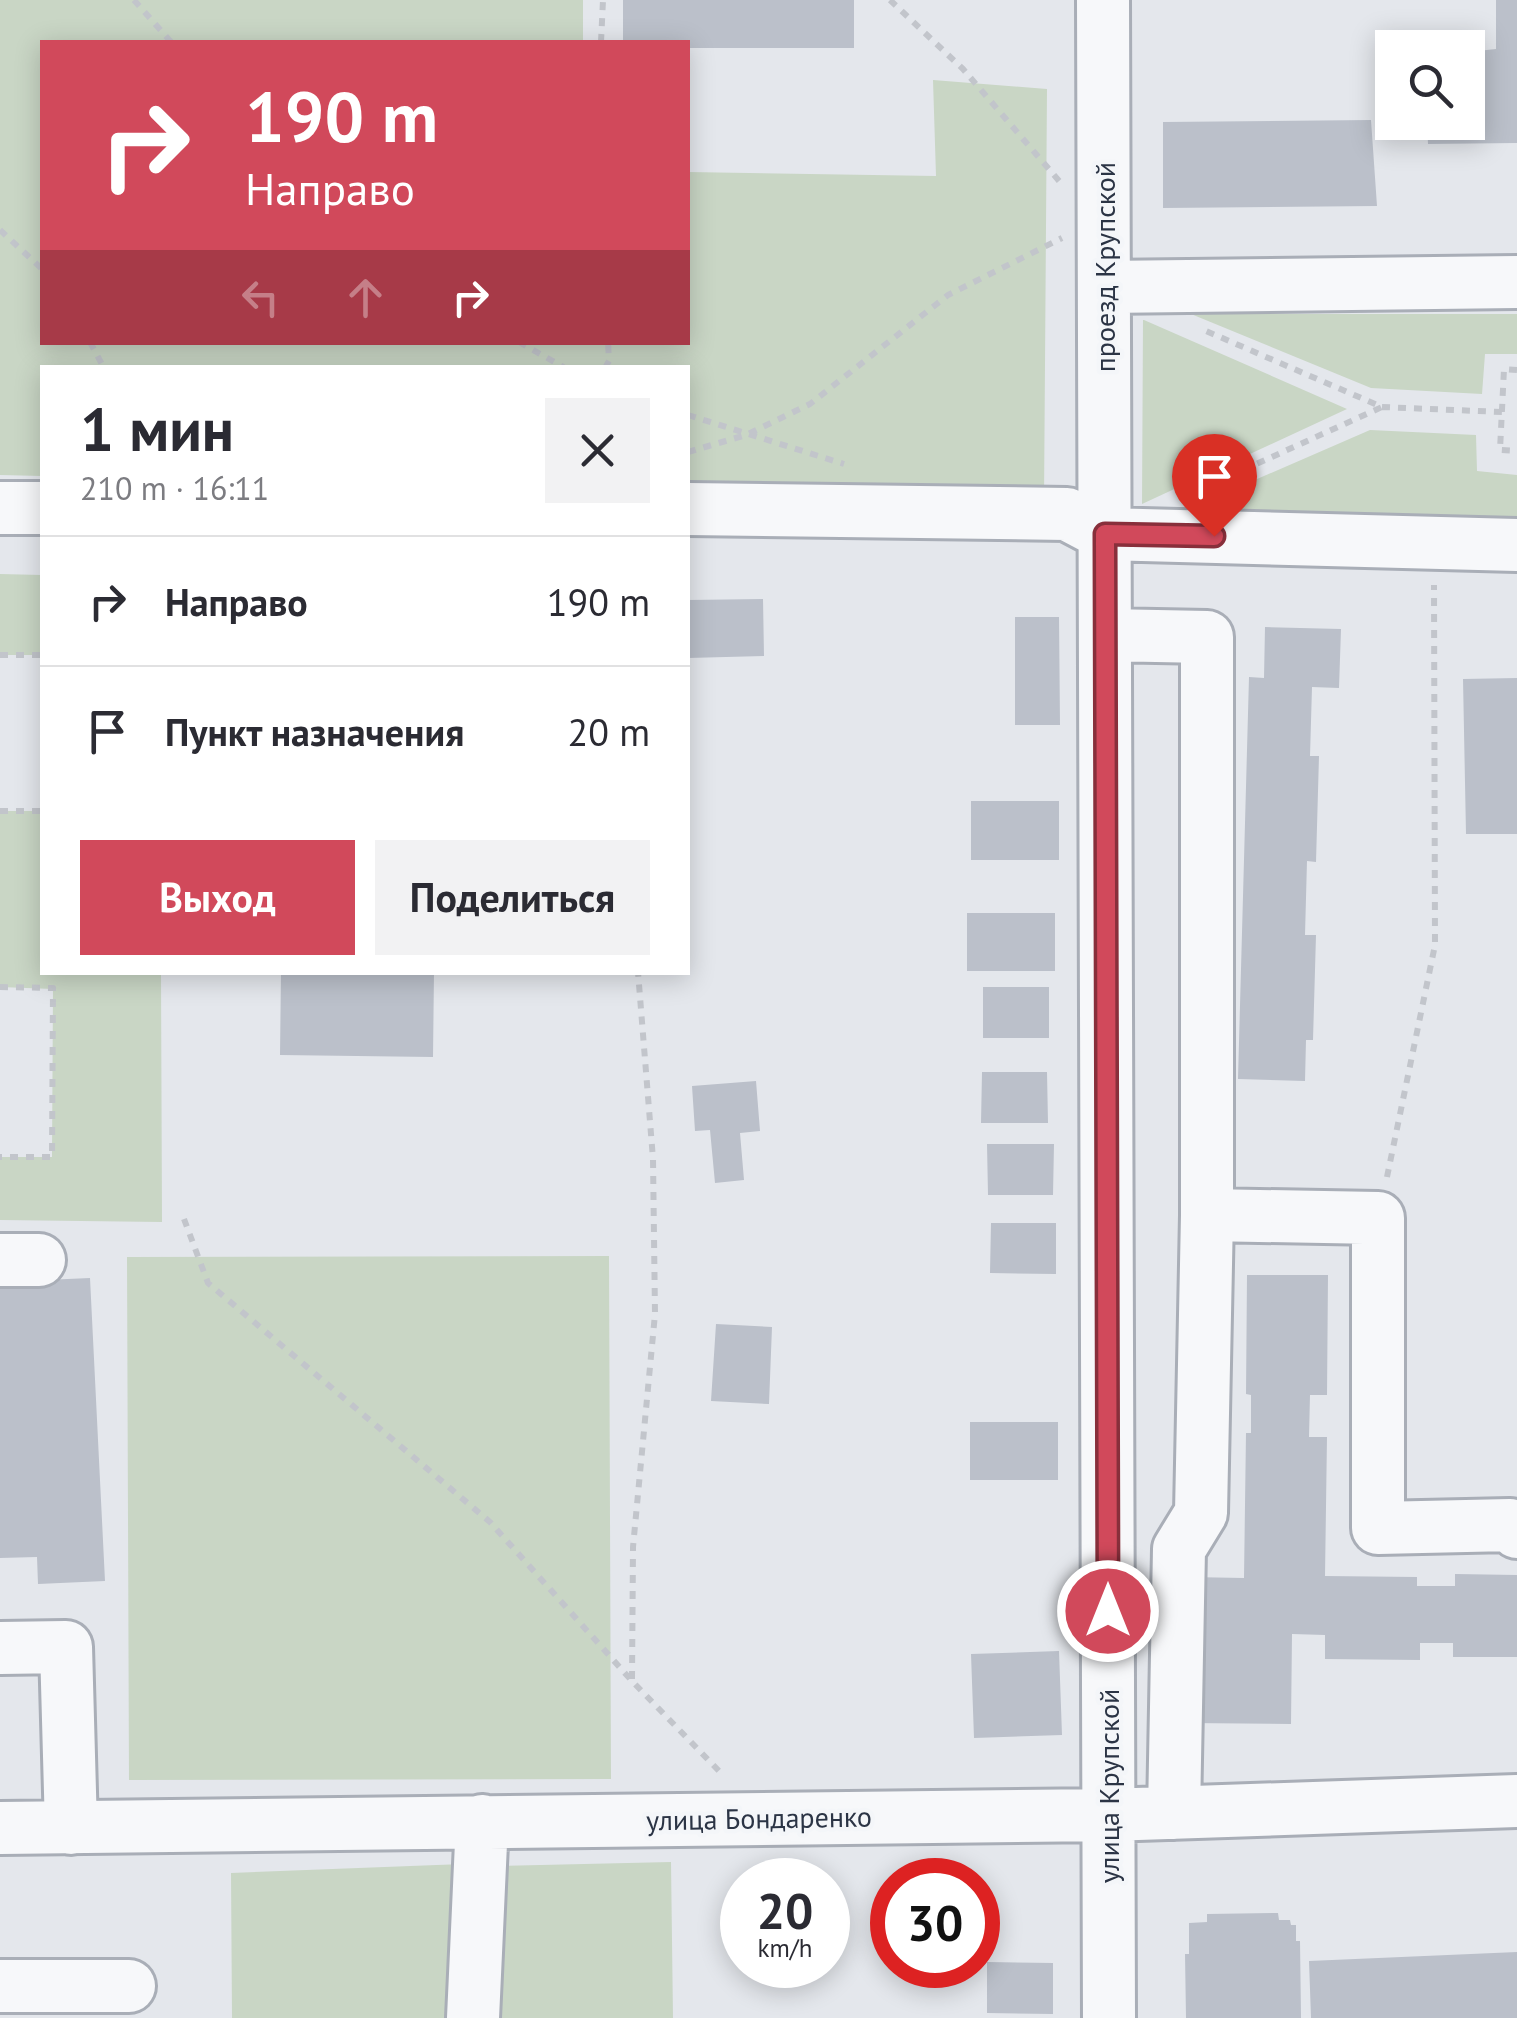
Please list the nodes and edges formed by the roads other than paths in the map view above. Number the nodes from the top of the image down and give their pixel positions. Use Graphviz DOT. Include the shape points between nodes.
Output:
graph roads {
  1 [pos="1103,0"];
  2 [pos="1517,282"];
  3 [pos="1104,288"];
  4 [pos="0,508"];
  5 [pos="40,508"];
  6 [pos="690,509"];
  7 [pos="1105,534"];
  8 [pos="1517,544"];
  9 [pos="1106,635"];
  10 [pos="1206,1215"];
  11 [pos="1517,1532"];
  12 [pos="0,1648"];
  13 [pos="1517,1801"];
  14 [pos="1174,1814"];
  15 [pos="1108,1815"];
  16 [pos="482,1821"];
  17 [pos="0,1828"];
  18 [pos="70,1828"];
  19 [pos="0,1986"];
  20 [pos="130,1986"];
  21 [pos="474,2018"];
  22 [pos="1108,2018"];
  1 -- 3 [label="street, проезд Крупской" via="1088,229"];
  2 -- 3 [label="street"];
  3 -- 7 [label="street, проезд Крупской"];
  4 -- 5 [label="street"];
  6 -- 7 [label="street" via="1067,514"];
  7 -- 8 [label="street"];
  7 -- 9 [label="street, улица Крупской"];
  9 -- 10 [label="street" via="1207,636"];
  9 -- 15 [label="street, улица Крупской"];
  10 -- 11 [label="street" via="1378,1218 1378,1528 1510,1525"];
  10 -- 14 [label="street" via="1201,1514 1179,1549"];
  12 -- 18 [label="street" via="66,1648"];
  13 -- 14 [label="street, улица Бондаренко"];
  14 -- 15 [label="street, улица Бондаренко"];
  15 -- 16 [label="street, улица Бондаренко"];
  15 -- 22 [label="street, улица Крупской"];
  16 -- 18 [label="street, улица Бондаренко"];
  16 -- 21 [label="street"];
  17 -- 18 [label="street, улица Бондаренко"];
  19 -- 20 [label="street"];
}
